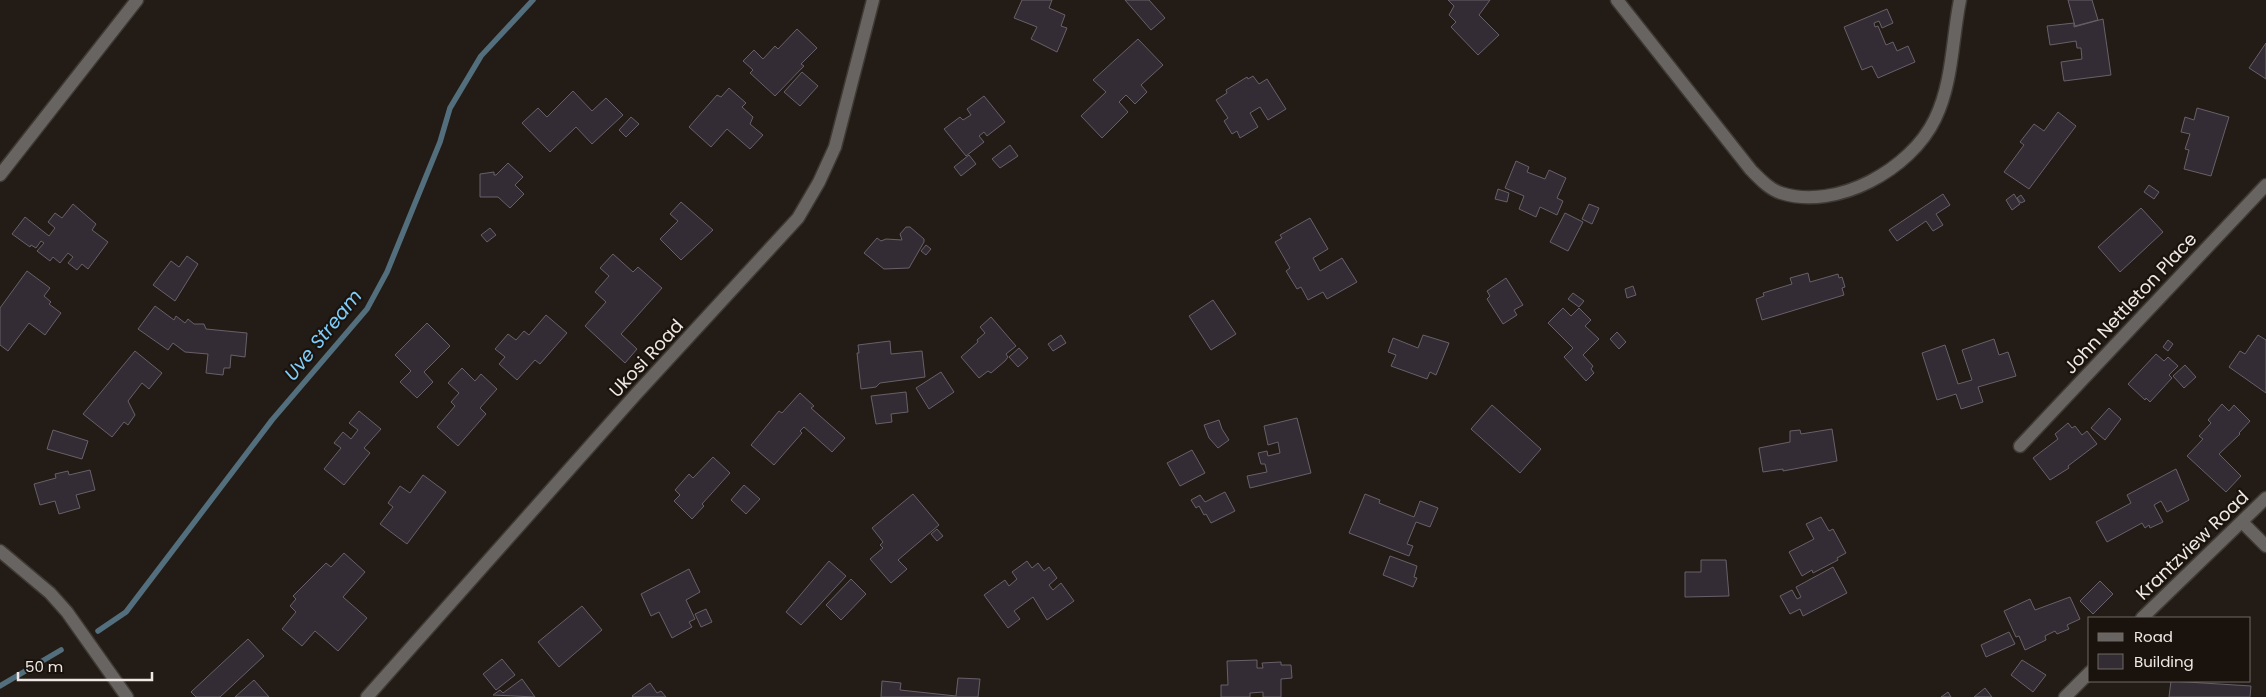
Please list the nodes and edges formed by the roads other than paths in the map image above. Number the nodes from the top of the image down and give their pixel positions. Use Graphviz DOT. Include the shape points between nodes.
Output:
graph roads {
  1 [pos="137,0"];
  2 [pos="873,0"];
  3 [pos="1617,0"];
  4 [pos="1960,0"];
  5 [pos="0,175"];
  6 [pos="2266,185"];
  7 [pos="2020,446"];
  8 [pos="2266,498"];
  9 [pos="2242,522"];
  10 [pos="2266,546"];
  11 [pos="0,551"];
  12 [pos="2143,617"];
  13 [pos="2088,674"];
  14 [pos="127,697"];
  15 [pos="367,697"];
  16 [pos="2066,697"];
  1 -- 5 [label="street"];
  2 -- 15 [label="street, Ukosi Road" via="835,147 798,218 637,392"];
  3 -- 4 [label="street" via="1752,170 1773,189 1799,197 1833,193 1867,182 1898,164 1919,145 1936,117 1944,95"];
  6 -- 7 [label="street, John Nettleton Place"];
  8 -- 9 [label="street, Krantzview Road"];
  9 -- 10 [label="street"];
  9 -- 12 [label="street, Krantzview Road"];
  11 -- 14 [label="street" via="50,593 67,612"];
  13 -- 16 [label="street"];
}
